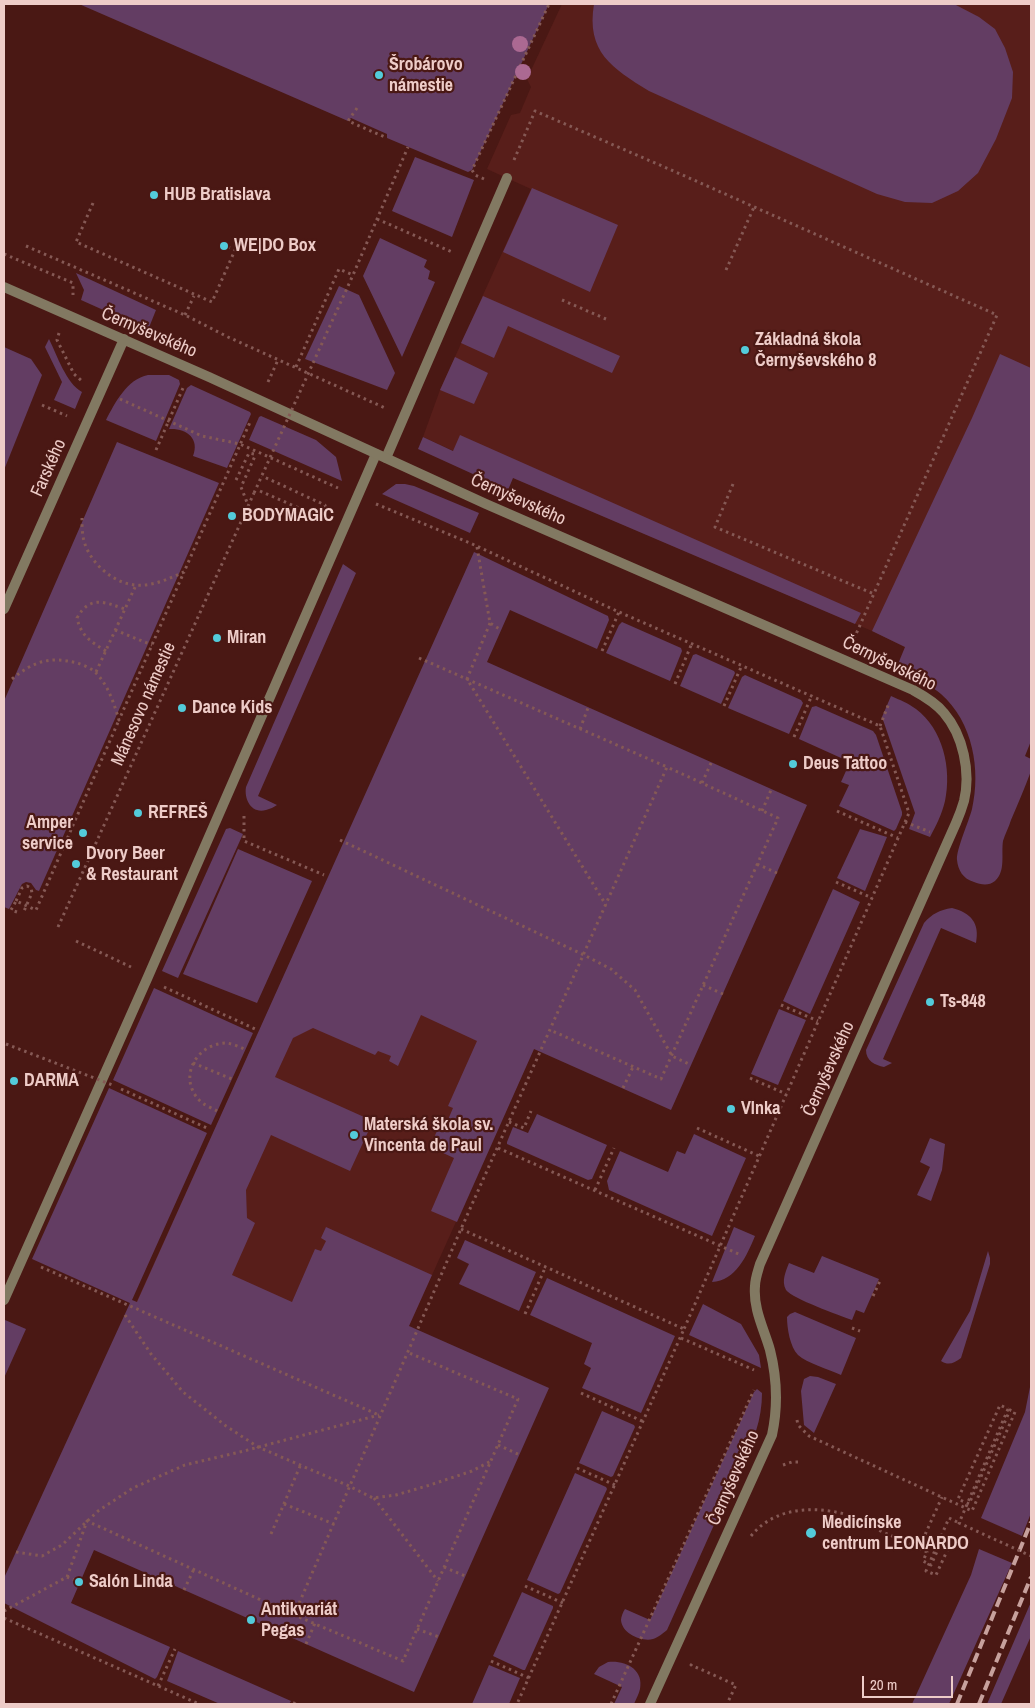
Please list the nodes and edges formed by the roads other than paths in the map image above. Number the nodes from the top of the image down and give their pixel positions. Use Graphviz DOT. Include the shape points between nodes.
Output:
graph roads {
  1 [pos="505,182"];
  2 [pos="4,287"];
  3 [pos="124,339"];
  4 [pos="381,456"];
  5 [pos="4,609"];
  6 [pos="4,1300"];
  7 [pos="650,1704"];
  1 -- 4 [label="street" via="404,416"];
  2 -- 3 [label="street, Černyševského"];
  3 -- 4 [label="street, Černyševského"];
  3 -- 5 [label="street, Farského"];
  4 -- 6 [label="street"];
  4 -- 7 [label="street, Černyševského" via="913,690 944,713 957,734 964,756 964,799 956,823 760,1264 754,1284 755,1301 775,1379 772,1435"];
}
